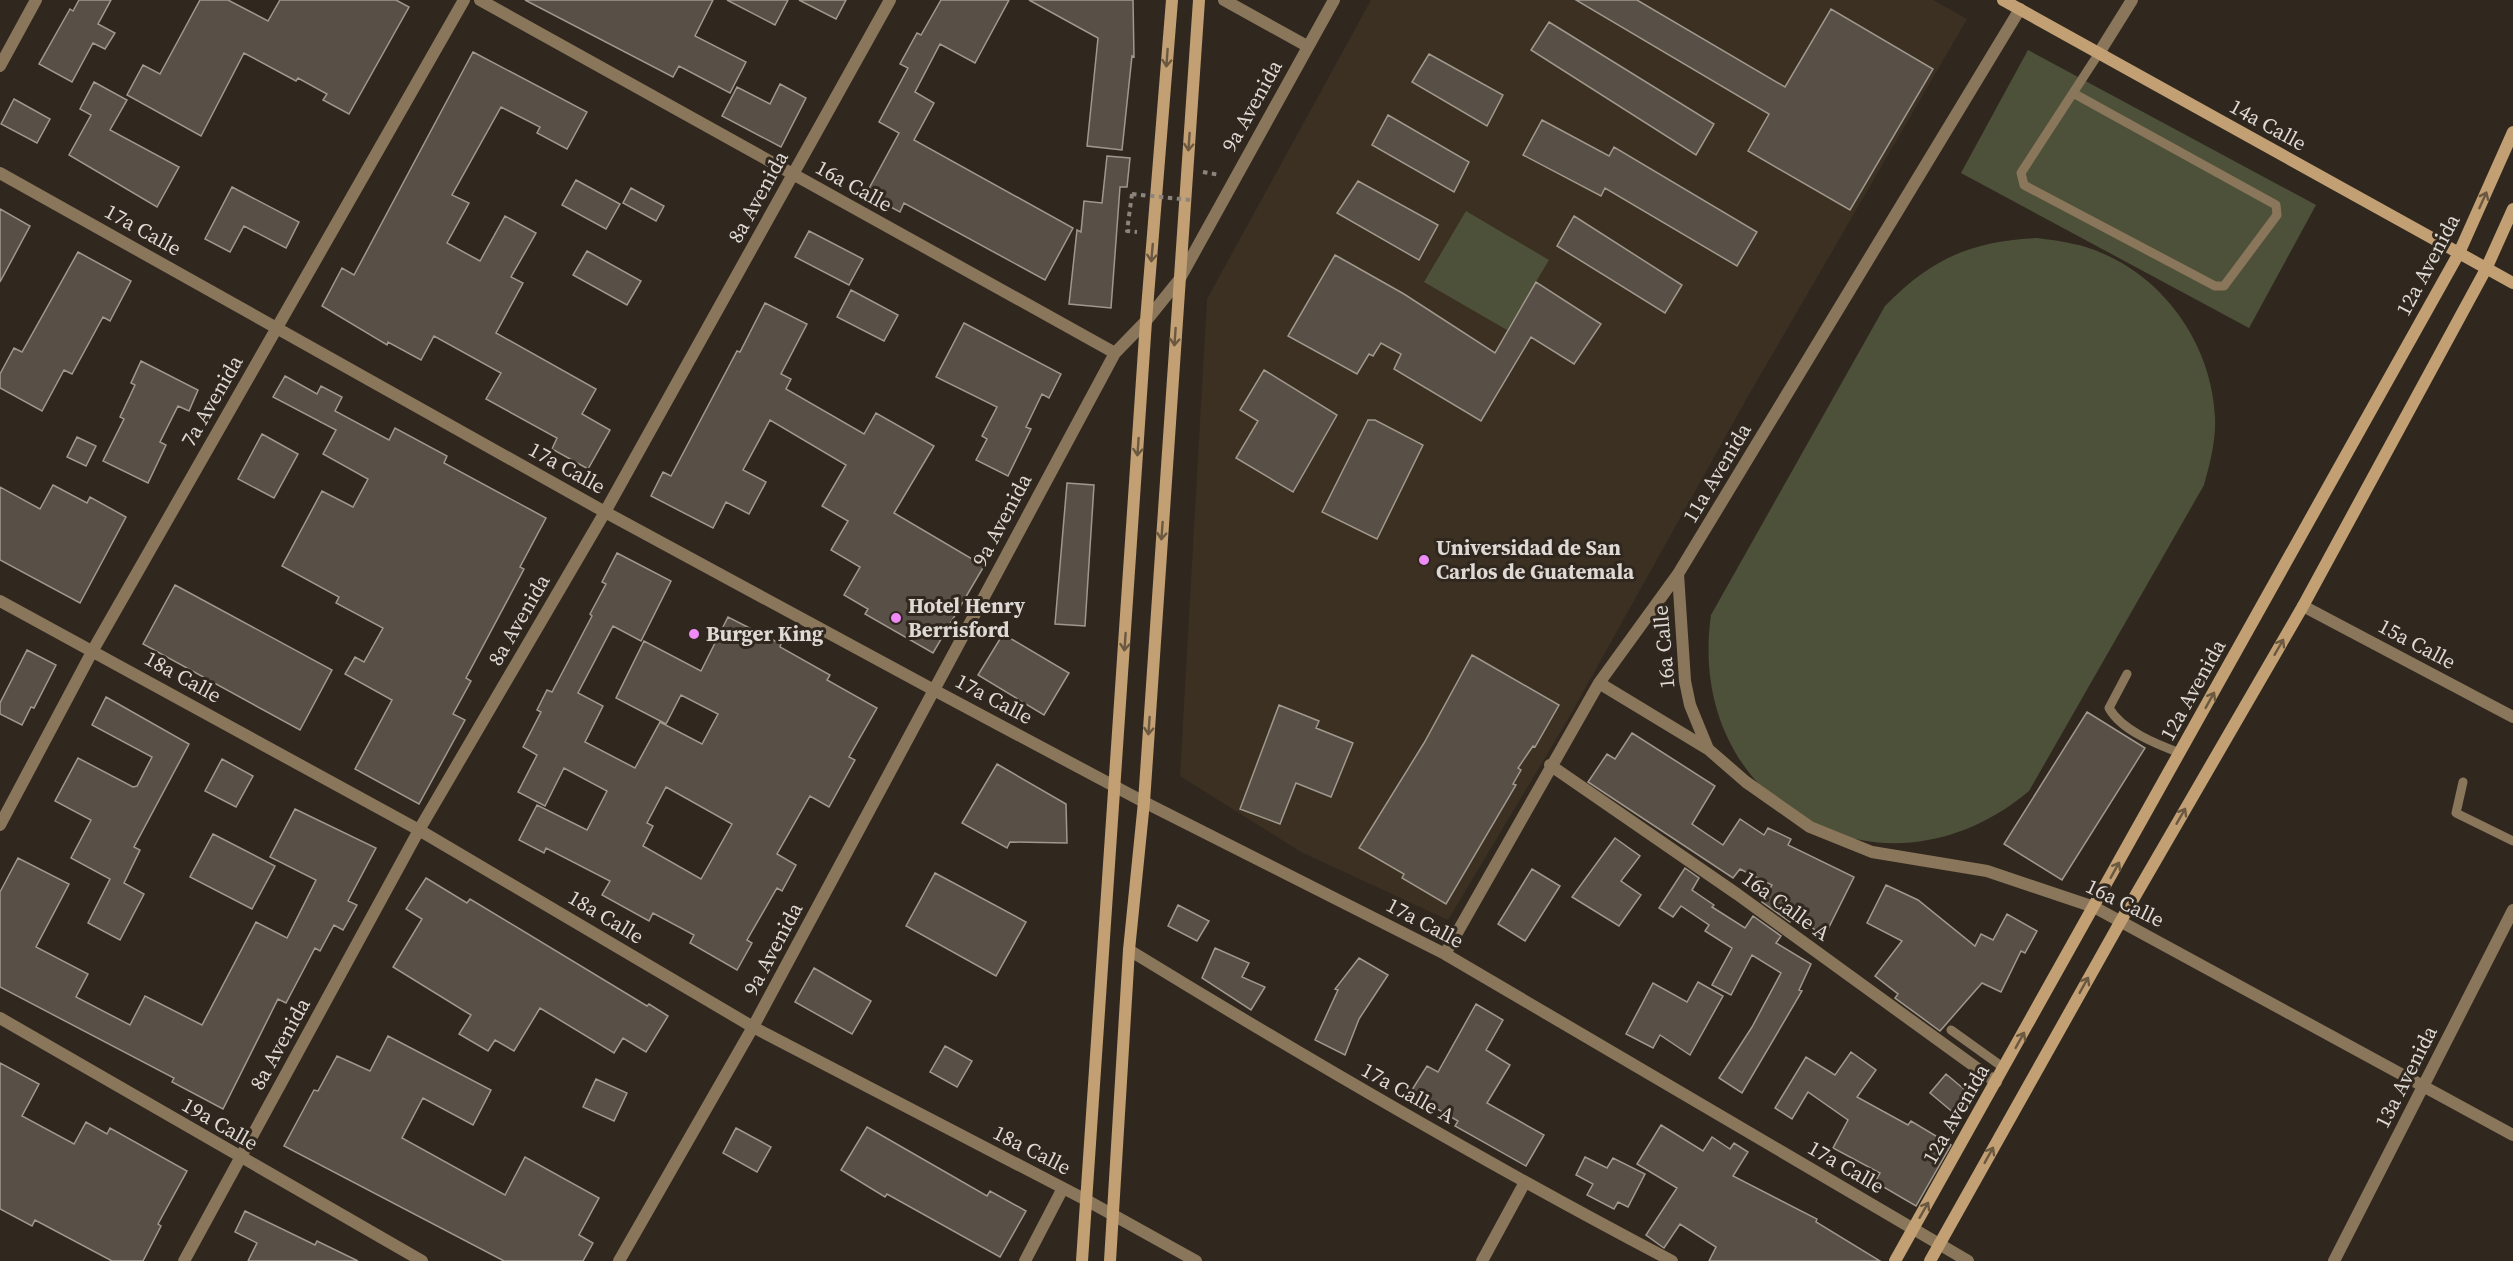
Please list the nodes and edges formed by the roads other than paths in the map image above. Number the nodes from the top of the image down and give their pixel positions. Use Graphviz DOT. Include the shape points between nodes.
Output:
graph roads {
  1 [pos="36,0"];
  2 [pos="464,0"];
  3 [pos="480,0"];
  4 [pos="890,0"];
  5 [pos="1172,0"];
  6 [pos="1199,0"];
  7 [pos="1224,0"];
  8 [pos="1334,0"];
  9 [pos="2003,0"];
  10 [pos="2132,0"];
  11 [pos="2020,9"];
  12 [pos="1307,46"];
  13 [pos="2099,54"];
  14 [pos="0,66"];
  15 [pos="2073,93"];
  16 [pos="2513,132"];
  17 [pos="0,173"];
  18 [pos="793,174"];
  19 [pos="2513,209"];
  20 [pos="2459,254"];
  21 [pos="2486,269"];
  22 [pos="1179,280"];
  23 [pos="2513,283"];
  24 [pos="1146,321"];
  25 [pos="277,326"];
  26 [pos="1115,353"];
  27 [pos="605,512"];
  28 [pos="1678,574"];
  29 [pos="0,601"];
  30 [pos="2303,606"];
  31 [pos="93,650"];
  32 [pos="2127,674"];
  33 [pos="1599,684"];
  34 [pos="932,689"];
  35 [pos="2513,717"];
  36 [pos="1708,749"];
  37 [pos="2180,753"];
  38 [pos="1550,765"];
  39 [pos="2463,782"];
  40 [pos="1116,787"];
  41 [pos="1144,802"];
  42 [pos="0,825"];
  43 [pos="419,830"];
  44 [pos="2513,842"];
  45 [pos="2094,907"];
  46 [pos="2513,910"];
  47 [pos="2120,921"];
  48 [pos="1129,950"];
  49 [pos="1445,954"];
  50 [pos="0,1018"];
  51 [pos="753,1027"];
  52 [pos="1951,1030"];
  53 [pos="2004,1068"];
  54 [pos="1996,1082"];
  55 [pos="2424,1085"];
  56 [pos="2513,1135"];
  57 [pos="239,1158"];
  58 [pos="1525,1182"];
  59 [pos="1063,1188"];
  60 [pos="1088,1201"];
  61 [pos="1113,1216"];
  62 [pos="1913,1229"];
  63 [pos="1939,1245"];
  64 [pos="184,1261"];
  65 [pos="422,1261"];
  66 [pos="619,1261"];
  67 [pos="1025,1261"];
  68 [pos="1082,1261"];
  69 [pos="1110,1261"];
  70 [pos="1196,1261"];
  71 [pos="1482,1261"];
  72 [pos="1672,1261"];
  73 [pos="1895,1261"];
  74 [pos="1930,1261"];
  75 [pos="1968,1261"];
  76 [pos="2334,1261"];
  1 -- 14 [label="street"];
  2 -- 25 [label="street, 7a Avenida"];
  3 -- 18 [label="street, 16a Calle"];
  4 -- 18 [label="street, 8a Avenida"];
  5 -- 24 [label="main road, one-way"];
  6 -- 22 [label="main road, one-way"];
  7 -- 12 [label="street"];
  8 -- 12 [label="street, 9a Avenida"];
  9 -- 11 [label="main road, 14a Calle"];
  10 -- 13 [label="street"];
  11 -- 13 [label="main road, 14a Calle"];
  11 -- 28 [label="street, 11a Avenida"];
  12 -- 22 [label="street, 9a Avenida"];
  13 -- 15 [label="lane"];
  13 -- 20 [label="main road, 14a Calle"];
  15 -- 15 [label="lane" via="2276,205 2277,215 2224,286 2215,286 2025,185 2021,173"];
  20 -- 16 [label="main road, 12a Avenida, one-way"];
  17 -- 25 [label="street, 17a Calle"];
  18 -- 26 [label="street, 16a Calle"];
  18 -- 27 [label="street, 8a Avenida"];
  19 -- 21 [label="main road"];
  20 -- 21 [label="main road, 14a Calle"];
  37 -- 20 [label="main road, 12a Avenida, one-way"];
  21 -- 23 [label="main road, 14a Calle"];
  21 -- 30 [label="main road"];
  22 -- 24 [label="street, 9a Avenida"];
  22 -- 41 [label="main road, one-way"];
  24 -- 26 [label="street, 9a Avenida"];
  24 -- 40 [label="main road, one-way"];
  25 -- 27 [label="street, 17a Calle"];
  25 -- 31 [label="street, 7a Avenida"];
  26 -- 34 [label="street, 9a Avenida"];
  27 -- 34 [label="street, 17a Calle"];
  27 -- 43 [label="street, 8a Avenida"];
  28 -- 33 [label="street, 11a Avenida"];
  28 -- 36 [label="street, 16a Calle" via="1684,681"];
  29 -- 31 [label="street, 18a Calle"];
  30 -- 35 [label="street, 15a Calle"];
  47 -- 30 [label="main road, one-way"];
  31 -- 42 [label="street, 7a Avenida"];
  31 -- 43 [label="street, 18a Calle"];
  32 -- 37 [label="lane" via="2109,708 2116,720"];
  33 -- 36 [label="street, 16a Calle"];
  33 -- 38 [label="street, 11a Avenida"];
  34 -- 40 [label="street, 17a Calle"];
  34 -- 51 [label="street, 9a Avenida"];
  36 -- 45 [label="street, 16a Calle" via="1746,782 1810,827 1872,852 1987,871"];
  45 -- 37 [label="main road, 12a Avenida, one-way"];
  38 -- 49 [label="street, 11a Avenida"];
  38 -- 54 [label="street, 16a Calle A" via="1737,894"];
  39 -- 44 [label="lane" via="2456,813"];
  40 -- 41 [label="street, 17a Calle"];
  40 -- 60 [label="main road"];
  41 -- 48 [label="main road"];
  41 -- 49 [label="street, 17a Calle"];
  43 -- 51 [label="street, 18a Calle"];
  43 -- 57 [label="street, 8a Avenida"];
  45 -- 47 [label="street, 16a Calle"];
  53 -- 45 [label="main road, 12a Avenida, one-way"];
  46 -- 55 [label="street, 13a Avenida"];
  47 -- 55 [label="street, 16a Calle"];
  63 -- 47 [label="main road, one-way"];
  48 -- 58 [label="street, 17a Calle A" via="1293,1050"];
  48 -- 61 [label="main road"];
  49 -- 62 [label="street, 17a Calle"];
  50 -- 57 [label="street, 19a Calle"];
  51 -- 59 [label="street, 18a Calle"];
  51 -- 66 [label="street, 9a Avenida"];
  52 -- 53 [label="lane"];
  53 -- 54 [label="main road, 12a Avenida"];
  62 -- 54 [label="main road, 12a Avenida, one-way"];
  55 -- 56 [label="street, 16a Calle"];
  55 -- 76 [label="street, 13a Avenida"];
  57 -- 64 [label="street, 8a Avenida"];
  57 -- 65 [label="street, 19a Calle"];
  58 -- 71 [label="street"];
  58 -- 72 [label="street, 17a Calle A"];
  59 -- 60 [label="street, 18a Calle"];
  59 -- 67 [label="street"];
  60 -- 61 [label="street, 18a Calle"];
  60 -- 68 [label="main road"];
  61 -- 69 [label="main road"];
  61 -- 70 [label="street, 18a Calle"];
  62 -- 63 [label="street, 17a Calle"];
  62 -- 73 [label="main road, 12a Avenida"];
  63 -- 74 [label="main road"];
  63 -- 75 [label="street, 17a Calle"];
}
